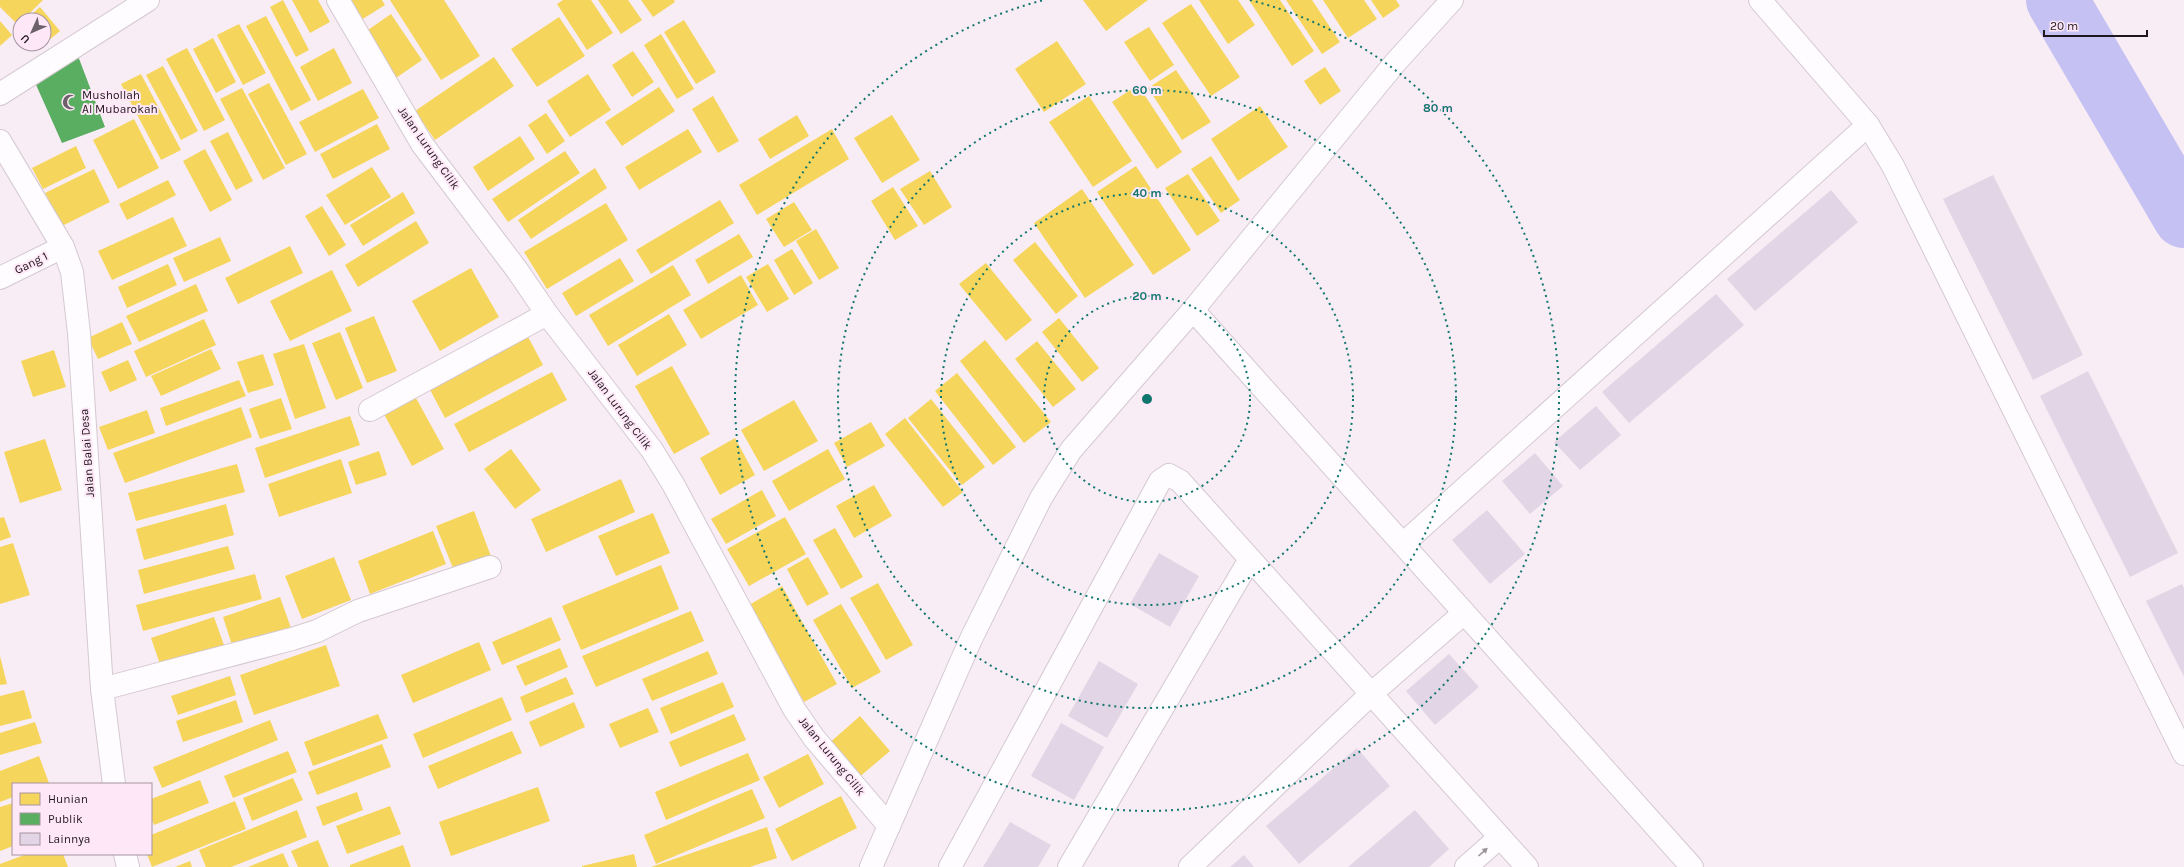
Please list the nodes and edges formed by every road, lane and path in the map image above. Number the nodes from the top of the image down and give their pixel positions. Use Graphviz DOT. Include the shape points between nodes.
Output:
graph roads {
  1 [pos="148,0"];
  2 [pos="338,0"];
  3 [pos="1452,0"];
  4 [pos="1760,0"];
  5 [pos="0,94"];
  6 [pos="1868,125"];
  7 [pos="0,141"];
  8 [pos="63,247"];
  9 [pos="0,278"];
  10 [pos="1193,310"];
  11 [pos="547,314"];
  12 [pos="370,410"];
  13 [pos="1402,544"];
  14 [pos="1250,559"];
  15 [pos="490,567"];
  16 [pos="1464,613"];
  17 [pos="102,689"];
  18 [pos="1371,694"];
  19 [pos="2184,754"];
  20 [pos="114,783"];
  21 [pos="889,826"];
  22 [pos="1500,837"];
  23 [pos="125,855"];
  24 [pos="128,867"];
  25 [pos="871,867"];
  26 [pos="950,867"];
  27 [pos="1070,867"];
  28 [pos="1190,867"];
  29 [pos="1466,867"];
  30 [pos="1527,867"];
  31 [pos="1692,867"];
  1 -- 5 [label="street"];
  2 -- 11 [label="street, Jalan Lurung Cilik" via="422,144"];
  3 -- 10 [label="street" via="1395,63"];
  4 -- 6 [label="street"];
  6 -- 13 [label="street"];
  6 -- 19 [label="street" via="1892,166"];
  7 -- 8 [label="street, Jalan Balai Desa"];
  8 -- 9 [label="street, Gang 1"];
  8 -- 17 [label="street, Jalan Balai Desa" via="72,272 79,333"];
  10 -- 13 [label="street"];
  10 -- 21 [label="street" via="1071,450 1041,498 971,639"];
  11 -- 12 [label="street"];
  11 -- 21 [label="street, Jalan Lurung Cilik" via="655,455 794,709 814,738"];
  13 -- 16 [label="street"];
  14 -- 18 [label="street"];
  14 -- 26 [label="street" via="1180,480 1169,475 1160,481"];
  14 -- 27 [label="street"];
  15 -- 17 [label="street" via="358,611 292,640"];
  16 -- 18 [label="street"];
  16 -- 31 [label="street"];
  17 -- 20 [label="street, Jalan Balai Desa"];
  18 -- 22 [label="street"];
  18 -- 28 [label="street"];
  21 -- 25 [label="street"];
  29 -- 22 [label="street, one-way"];
  22 -- 30 [label="street"];
  23 -- 24 [label="street"];
}
